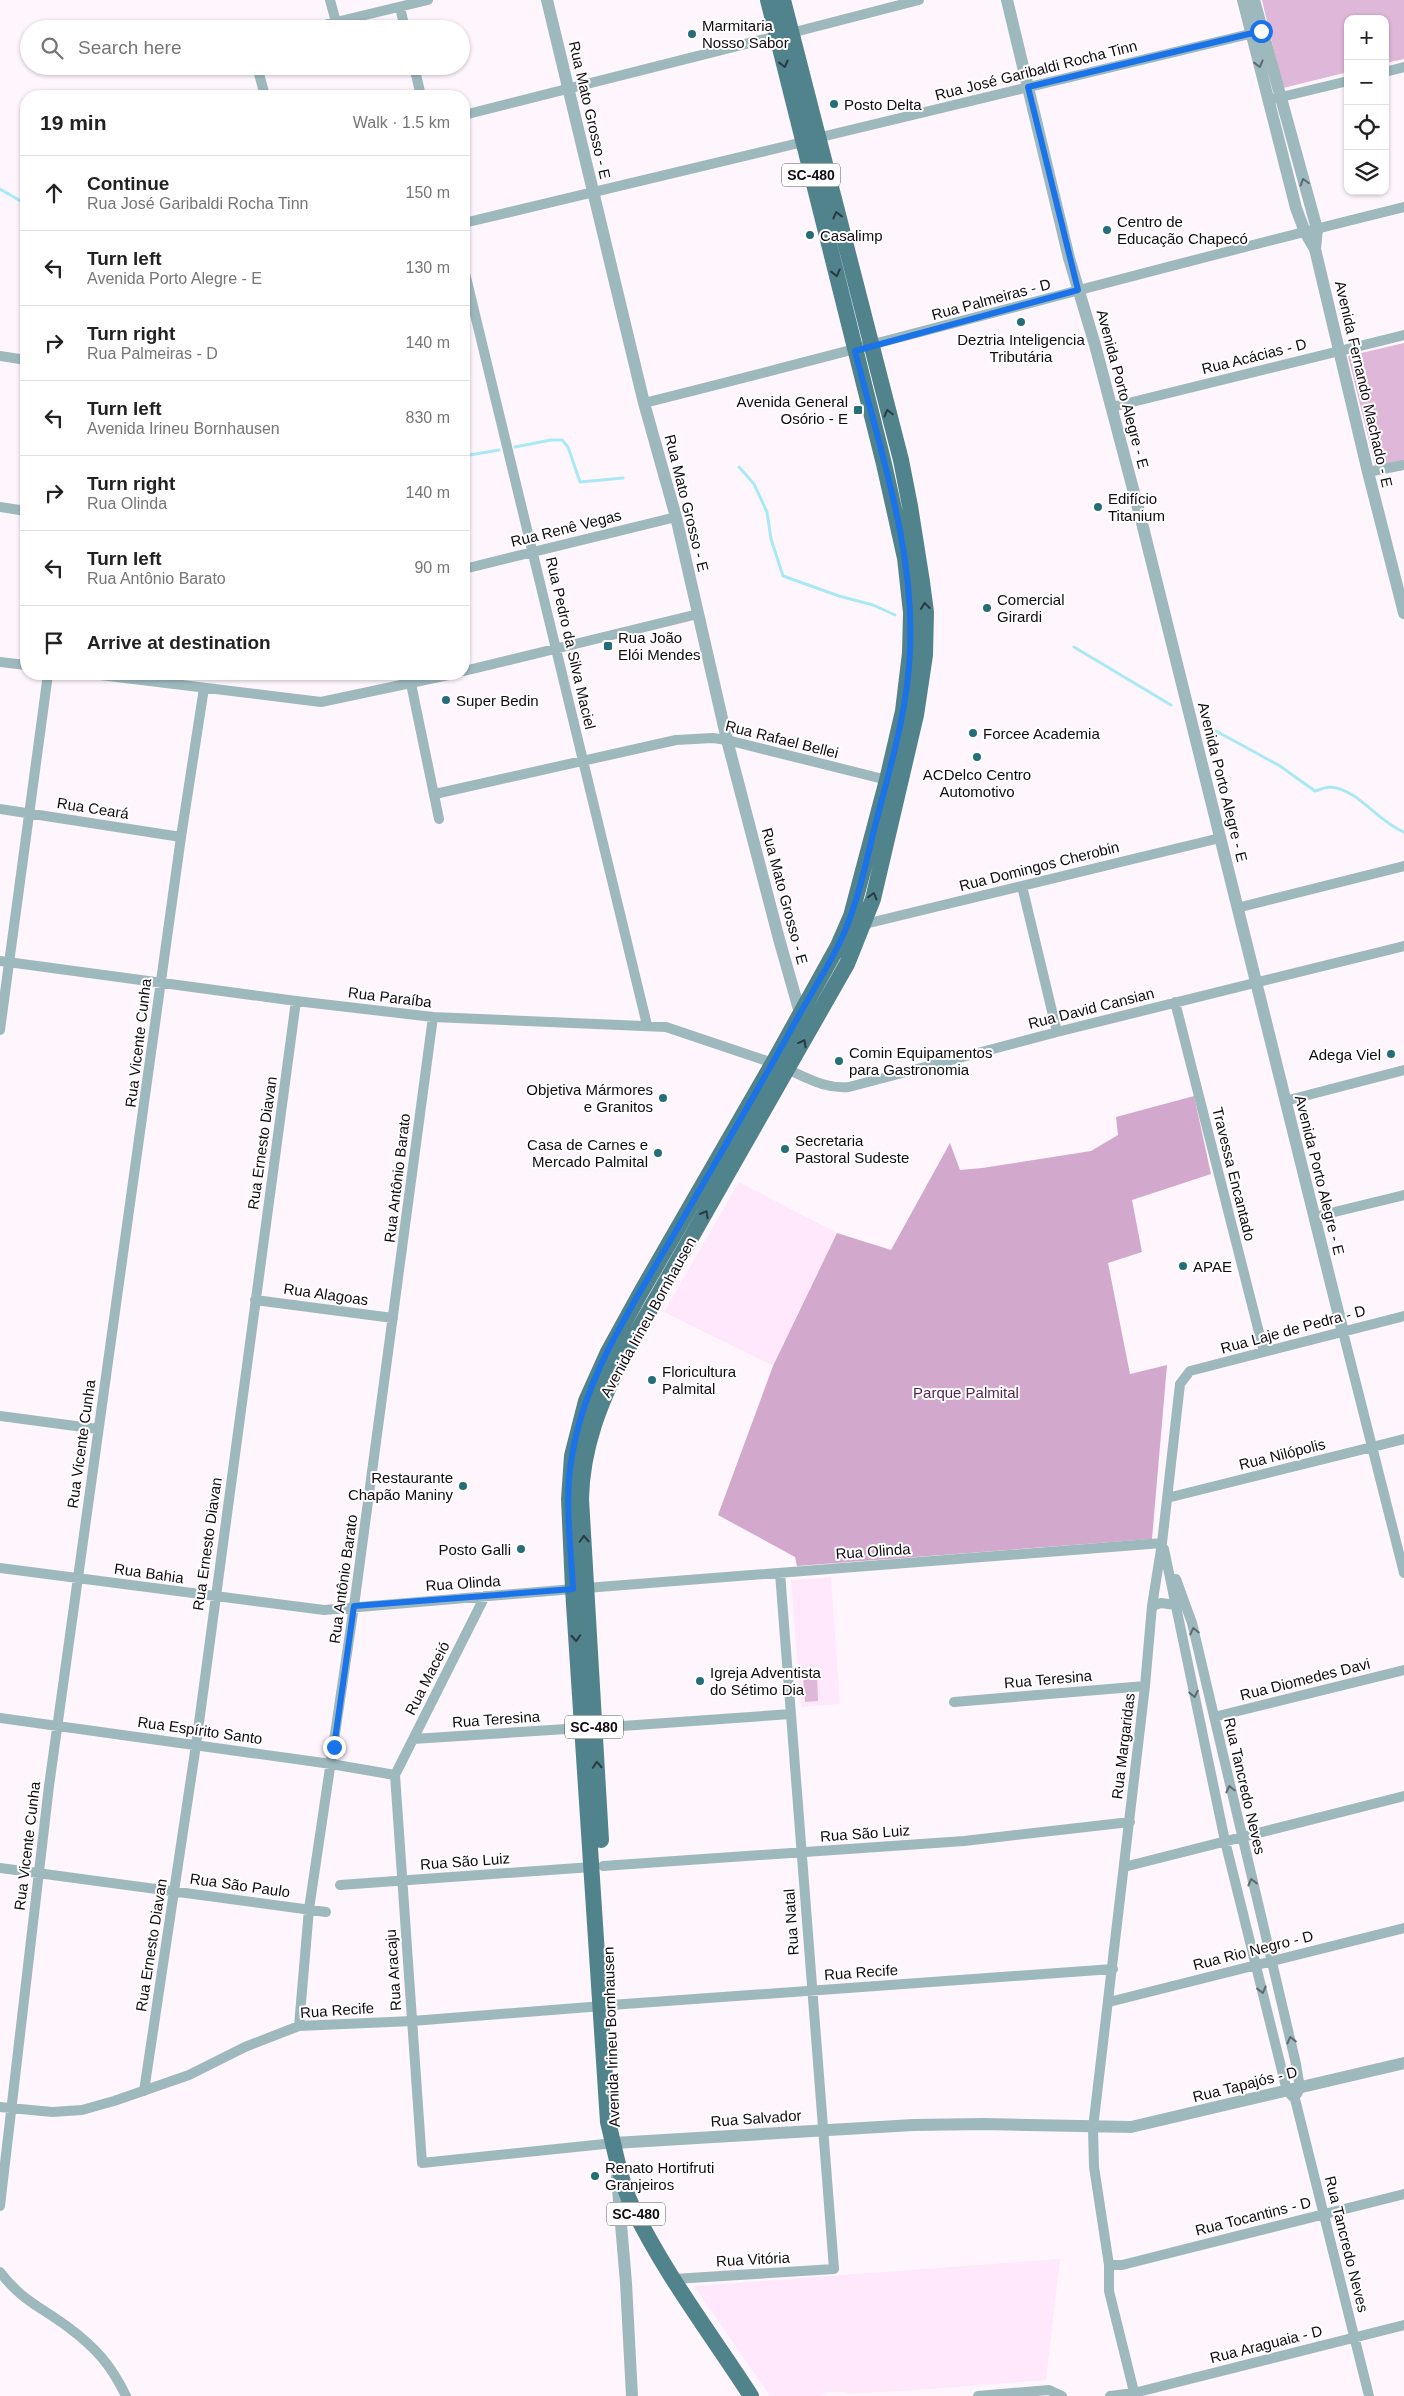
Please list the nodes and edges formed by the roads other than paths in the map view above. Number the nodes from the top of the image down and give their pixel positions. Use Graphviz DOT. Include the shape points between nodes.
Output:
graph roads {
  1 [pos="330,0"];
  2 [pos="428,0"];
  3 [pos="547,0"];
  4 [pos="768,0"];
  5 [pos="783,0"];
  6 [pos="919,0"];
  7 [pos="1007,0"];
  8 [pos="1243,0"];
  9 [pos="1254,0"];
  10 [pos="400,7"];
  11 [pos="335,20"];
  12 [pos="345,20"];
  13 [pos="403,20"];
  14 [pos="1256,32"];
  15 [pos="784,34"];
  16 [pos="1404,67"];
  17 [pos="1389,71"];
  18 [pos="259,75"];
  19 [pos="416,75"];
  20 [pos="1344,81"];
  21 [pos="1028,87"];
  22 [pos="569,89"];
  23 [pos="263,90"];
  24 [pos="420,90"];
  25 [pos="1274,99"];
  26 [pos="470,114"];
  27 [pos="810,140"];
  28 [pos="592,192"];
  29 [pos="1404,207"];
  30 [pos="470,222"];
  31 [pos="1311,230"];
  32 [pos="1078,290"];
  33 [pos="470,294"];
  34 [pos="1404,334"];
  35 [pos="863,349"];
  36 [pos="1339,351"];
  37 [pos="0,356"];
  38 [pos="20,359"];
  39 [pos="644,403"];
  40 [pos="1112,407"];
  41 [pos="1404,465"];
  42 [pos="1368,472"];
  43 [pos="0,507"];
  44 [pos="20,510"];
  45 [pos="676,516"];
  46 [pos="533,552"];
  47 [pos="470,568"];
  48 [pos="1403,608"];
  49 [pos="698,614"];
  50 [pos="556,649"];
  51 [pos="0,662"];
  52 [pos="20,664"];
  53 [pos="470,670"];
  54 [pos="47,680"];
  55 [pos="140,680"];
  56 [pos="406,680"];
  57 [pos="410,680"];
  58 [pos="204,688"];
  59 [pos="727,740"];
  60 [pos="584,762"];
  61 [pos="894,781"];
  62 [pos="435,794"];
  63 [pos="0,809"];
  64 [pos="30,814"];
  65 [pos="440,819"];
  66 [pos="181,837"];
  67 [pos="1220,838"];
  68 [pos="1404,866"];
  69 [pos="1022,886"];
  70 [pos="1238,908"];
  71 [pos="865,924"];
  72 [pos="1404,946"];
  73 [pos="5,961"];
  74 [pos="160,982"];
  75 [pos="1256,982"];
  76 [pos="296,1001"];
  77 [pos="1175,1002"];
  78 [pos="800,1013"];
  79 [pos="433,1017"];
  80 [pos="814,1023"];
  81 [pos="647,1025"];
  82 [pos="0,1030"];
  83 [pos="1056,1032"];
  84 [pos="781,1066"];
  85 [pos="1404,1070"];
  86 [pos="1285,1101"];
  87 [pos="1404,1195"];
  88 [pos="1314,1217"];
  89 [pos="255,1300"];
  90 [pos="1404,1316"];
  91 [pos="393,1318"];
  92 [pos="1343,1332"];
  93 [pos="1264,1352"];
  94 [pos="1190,1371"];
  95 [pos="0,1416"];
  96 [pos="98,1429"];
  97 [pos="1404,1439"];
  98 [pos="1372,1447"];
  99 [pos="1167,1498"];
  100 [pos="1162,1543"];
  101 [pos="0,1568"];
  102 [pos="780,1572"];
  103 [pos="1404,1573"];
  104 [pos="78,1578"];
  105 [pos="580,1588"];
  106 [pos="485,1596"];
  107 [pos="214,1597"];
  108 [pos="1176,1605"];
  109 [pos="354,1606"];
  110 [pos="1152,1606"];
  111 [pos="1404,1670"];
  112 [pos="1146,1686"];
  113 [pos="954,1702"];
  114 [pos="791,1714"];
  115 [pos="1214,1717"];
  116 [pos="0,1718"];
  117 [pos="59,1727"];
  118 [pos="588,1728"];
  119 [pos="413,1739"];
  120 [pos="196,1745"];
  121 [pos="331,1764"];
  122 [pos="395,1774"];
  123 [pos="1404,1796"];
  124 [pos="1130,1822"];
  125 [pos="1242,1837"];
  126 [pos="1225,1841"];
  127 [pos="801,1852"];
  128 [pos="597,1867"];
  129 [pos="1124,1867"];
  130 [pos="0,1868"];
  131 [pos="39,1874"];
  132 [pos="402,1880"];
  133 [pos="340,1885"];
  134 [pos="174,1891"];
  135 [pos="309,1909"];
  136 [pos="326,1912"];
  137 [pos="1404,1928"];
  138 [pos="1272,1961"];
  139 [pos="1255,1965"];
  140 [pos="1113,1969"];
  141 [pos="812,1990"];
  142 [pos="1109,2002"];
  143 [pos="606,2005"];
  144 [pos="412,2021"];
  145 [pos="299,2026"];
  146 [pos="1404,2063"];
  147 [pos="144,2091"];
  148 [pos="1294,2092"];
  149 [pos="5,2107"];
  150 [pos="1093,2128"];
  151 [pos="822,2130"];
  152 [pos="614,2143"];
  153 [pos="422,2162"];
  154 [pos="1404,2194"];
  155 [pos="0,2206"];
  156 [pos="1324,2214"];
  157 [pos="1109,2266"];
  158 [pos="834,2269"];
  159 [pos="0,2272"];
  160 [pos="674,2278"];
  161 [pos="1404,2325"];
  162 [pos="1354,2338"];
  163 [pos="1135,2394"];
  164 [pos="126,2396"];
  165 [pos="632,2396"];
  166 [pos="752,2396"];
  167 [pos="978,2396"];
  168 [pos="1062,2396"];
  169 [pos="1110,2396"];
  170 [pos="1369,2396"];
  1 -- 11 [label="street"];
  2 -- 10 [label="street"];
  3 -- 22 [label="street, Rua Mato Grosso - E"];
  4 -- 15 [label="main road, SC-480"];
  5 -- 15 [label="main road, SC-480"];
  6 -- 15 [label="street"];
  7 -- 21 [label="street, Avenida Porto Alegre - E"];
  8 -- 14 [label="street, Avenida Fernando Machado - E"];
  9 -- 14 [label="street, Avenida Fernando Machado - E"];
  10 -- 12 [label="street"];
  10 -- 13 [label="street"];
  14 -- 21 [label="street, Rua José Garibaldi Rocha Tinn"];
  14 -- 25 [label="street, Avenida Fernando Machado - E"];
  15 -- 22 [label="street"];
  15 -- 27 [label="main road, SC-480"];
  16 -- 17 [label="street"];
  18 -- 23 [label="street"];
  19 -- 24 [label="street"];
  20 -- 25 [label="street"];
  21 -- 27 [label="street, Rua José Garibaldi Rocha Tinn"];
  21 -- 32 [label="street, Avenida Porto Alegre - E"];
  22 -- 26 [label="street"];
  22 -- 28 [label="street, Rua Mato Grosso - E"];
  25 -- 31 [label="street, Avenida Fernando Machado - E"];
  27 -- 28 [label="street, Rua José Garibaldi Rocha Tinn"];
  27 -- 35 [label="main road, SC-480"];
  28 -- 30 [label="street, Rua José Garibaldi Rocha Tinn"];
  28 -- 39 [label="street, Rua Mato Grosso - E"];
  29 -- 31 [label="street, Rua Palmeiras - D"];
  31 -- 32 [label="street, Rua Palmeiras - D"];
  31 -- 36 [label="street, Avenida Fernando Machado - E"];
  32 -- 35 [label="street, Rua Palmeiras - D"];
  32 -- 40 [label="street, Avenida Porto Alegre - E"];
  33 -- 46 [label="street, Rua Pedro da Silva Maciel"];
  34 -- 36 [label="street, Rua Acácias - D"];
  35 -- 39 [label="street, Rua Palmeiras - D"];
  35 -- 61 [label="main road, Avenida Irineu Bornhausen / SC-480" via="908,496 926,612 925,655 916,715"];
  36 -- 40 [label="street, Rua Acácias - D"];
  36 -- 42 [label="street, Avenida Fernando Machado - E"];
  37 -- 38 [label="street"];
  39 -- 45 [label="street, Rua Mato Grosso - E"];
  40 -- 67 [label="street, Avenida Porto Alegre - E"];
  41 -- 42 [label="street"];
  42 -- 48 [label="street, Avenida Fernando Machado - E"];
  43 -- 44 [label="street"];
  45 -- 46 [label="street, Rua Renê Vegas"];
  45 -- 49 [label="street, Rua Mato Grosso - E"];
  46 -- 47 [label="street, Rua Renê Vegas"];
  46 -- 50 [label="street, Rua Pedro da Silva Maciel"];
  49 -- 50 [label="street"];
  49 -- 59 [label="street, Rua Mato Grosso - E"];
  50 -- 53 [label="street"];
  50 -- 60 [label="street, Rua Pedro da Silva Maciel"];
  51 -- 52 [label="street"];
  54 -- 64 [label="street"];
  55 -- 58 [label="street"];
  56 -- 58 [label="street" via="321,702"];
  57 -- 62 [label="street"];
  58 -- 66 [label="street, Rua Vicente Cunha"];
  59 -- 60 [label="street, Rua Rafael Bellei" via="676,740"];
  59 -- 61 [label="street, Rua Rafael Bellei"];
  59 -- 78 [label="street, Rua Mato Grosso - E"];
  60 -- 62 [label="street, Rua Rafael Bellei"];
  60 -- 81 [label="street, Rua Pedro da Silva Maciel"];
  71 -- 61 [label="main road, Avenida Irineu Bornhausen / SC-480, one-way" via="873,899"];
  61 -- 78 [label="main road, Avenida Irineu Bornhausen / SC-480" via="851,916"];
  62 -- 65 [label="street"];
  63 -- 64 [label="street, Rua Ceará"];
  64 -- 66 [label="street, Rua Ceará"];
  64 -- 73 [label="street"];
  66 -- 74 [label="street, Rua Vicente Cunha"];
  67 -- 69 [label="street, Rua Domingos Cherobin"];
  67 -- 70 [label="street, Avenida Porto Alegre - E"];
  68 -- 70 [label="street"];
  69 -- 71 [label="street, Rua Domingos Cherobin"];
  69 -- 83 [label="street"];
  70 -- 75 [label="street, Avenida Porto Alegre - E"];
  71 -- 80 [label="main road, Avenida Irineu Bornhausen / SC-480"];
  72 -- 75 [label="street, Rua David Cansian"];
  73 -- 74 [label="street, Rua Paraíba"];
  73 -- 82 [label="street"];
  74 -- 76 [label="street, Rua Paraíba"];
  74 -- 96 [label="street, Rua Vicente Cunha"];
  75 -- 77 [label="street, Rua David Cansian"];
  75 -- 86 [label="street, Avenida Porto Alegre - E"];
  76 -- 79 [label="street, Rua Paraíba"];
  76 -- 89 [label="street, Rua Ernesto Diavan"];
  77 -- 83 [label="street, Rua David Cansian"];
  77 -- 93 [label="street, Travessa Encantado"];
  78 -- 80 [label="main road"];
  78 -- 84 [label="main road, Avenida Irineu Bornhausen / SC-480"];
  79 -- 81 [label="street, Rua Paraíba"];
  79 -- 91 [label="street, Rua Antônio Barato"];
  84 -- 80 [label="main road, Avenida Irineu Bornhausen / SC-480, one-way"];
  81 -- 84 [label="street, Rua Paraíba" via="666,1028"];
  83 -- 84 [label="street, Rua David Cansian" via="836,1088"];
  84 -- 105 [label="main road, Avenida Irineu Bornhausen / SC-480" via="623,1357 600,1406 584,1458"];
  85 -- 86 [label="street"];
  86 -- 88 [label="street, Avenida Porto Alegre - E"];
  87 -- 88 [label="street"];
  88 -- 92 [label="street, Avenida Porto Alegre - E"];
  89 -- 91 [label="street, Rua Alagoas"];
  89 -- 107 [label="street, Rua Ernesto Diavan"];
  90 -- 92 [label="street, Rua Laje de Pedra - D"];
  91 -- 109 [label="street, Rua Antônio Barato"];
  92 -- 93 [label="street, Rua Laje de Pedra - D"];
  92 -- 98 [label="street, Avenida Porto Alegre - E"];
  93 -- 94 [label="street, Rua Laje de Pedra - D"];
  94 -- 99 [label="street, Rua Margaridas" via="1180,1384"];
  95 -- 96 [label="street"];
  96 -- 104 [label="street, Rua Vicente Cunha"];
  97 -- 98 [label="street, Rua Nilópolis"];
  98 -- 99 [label="street, Rua Nilópolis"];
  98 -- 103 [label="street, Avenida Porto Alegre - E"];
  99 -- 100 [label="street, Rua Margaridas"];
  100 -- 102 [label="street, Rua Olinda"];
  100 -- 108 [label="street, Rua Tancredo Neves"];
  100 -- 110 [label="street, Rua Margaridas"];
  115 -- 100 [label="street, Rua Tancredo Neves, one-way" via="1192,1623"];
  101 -- 104 [label="street, Rua Bahia"];
  102 -- 105 [label="street, Rua Olinda"];
  102 -- 114 [label="street, Rua Natal"];
  104 -- 107 [label="street, Rua Bahia"];
  104 -- 117 [label="street, Rua Vicente Cunha"];
  105 -- 106 [label="street, Rua Olinda"];
  105 -- 118 [label="main road, Avenida Irineu Bornhausen / SC-480"];
  106 -- 109 [label="street, Rua Olinda"];
  106 -- 119 [label="street, Rua Maceió"];
  107 -- 109 [label="street, Rua Bahia" via="324,1610"];
  107 -- 120 [label="street, Rua Ernesto Diavan"];
  108 -- 110 [label="street" via="1160,1603"];
  108 -- 126 [label="street, Rua Tancredo Neves, one-way"];
  109 -- 121 [label="street, Rua Antônio Barato"];
  110 -- 112 [label="street, Rua Margaridas"];
  111 -- 115 [label="street, Rua Diomedes Davi"];
  112 -- 113 [label="street, Rua Teresina"];
  112 -- 124 [label="street, Rua Margaridas"];
  114 -- 118 [label="street, Rua Teresina"];
  114 -- 127 [label="street, Rua Natal"];
  125 -- 115 [label="street, Rua Tancredo Neves, one-way"];
  116 -- 117 [label="street, Rua Espírito Santo"];
  117 -- 120 [label="street, Rua Espírito Santo"];
  117 -- 131 [label="street, Rua Vicente Cunha"];
  118 -- 119 [label="street, Rua Teresina"];
  118 -- 128 [label="main road, Avenida Irineu Bornhausen / SC-480"];
  119 -- 122 [label="street, Rua Maceió"];
  120 -- 121 [label="street, Rua Espírito Santo"];
  120 -- 134 [label="street, Rua Ernesto Diavan"];
  121 -- 122 [label="street, Rua Espírito Santo"];
  121 -- 135 [label="street, Rua Antônio Barato"];
  122 -- 132 [label="street, Rua Aracaju"];
  123 -- 125 [label="street"];
  124 -- 127 [label="street, Rua São Luiz" via="964,1841"];
  124 -- 129 [label="street, Rua Margaridas"];
  125 -- 126 [label="street"];
  138 -- 125 [label="street, Rua Tancredo Neves, one-way"];
  126 -- 129 [label="street"];
  126 -- 139 [label="street, Rua Tancredo Neves"];
  127 -- 128 [label="street, Rua São Luiz"];
  127 -- 141 [label="street, Rua Natal"];
  128 -- 132 [label="street, Rua São Luiz"];
  128 -- 143 [label="main road, Avenida Irineu Bornhausen / SC-480"];
  129 -- 140 [label="street, Rua Margaridas"];
  130 -- 131 [label="street, Rua São Paulo"];
  131 -- 134 [label="street, Rua São Paulo"];
  131 -- 149 [label="street, Rua Vicente Cunha"];
  132 -- 133 [label="street, Rua São Luiz"];
  132 -- 144 [label="street, Rua Aracaju"];
  134 -- 135 [label="street, Rua São Paulo"];
  134 -- 147 [label="street, Rua Ernesto Diavan"];
  135 -- 136 [label="street, Rua São Paulo"];
  135 -- 145 [label="street, Rua Antônio Barato"];
  137 -- 138 [label="street, Rua Rio Negro - D"];
  138 -- 139 [label="street, Rua Rio Negro - D"];
  148 -- 138 [label="street, Rua Tancredo Neves, one-way"];
  139 -- 142 [label="street, Rua Rio Negro - D"];
  139 -- 148 [label="street, Rua Tancredo Neves, one-way"];
  140 -- 141 [label="street, Rua Recife"];
  140 -- 142 [label="street, Rua Margaridas"];
  141 -- 143 [label="street, Rua Recife"];
  141 -- 151 [label="street, Rua Natal"];
  142 -- 150 [label="street, Rua Margaridas"];
  143 -- 144 [label="street, Rua Recife"];
  143 -- 152 [label="main road, Avenida Irineu Bornhausen / SC-480" via="608,2122"];
  144 -- 145 [label="street, Rua Recife"];
  144 -- 153 [label="street, Rua Aracaju"];
  145 -- 147 [label="street, Rua Recife" via="245,2047 189,2075"];
  146 -- 148 [label="street, Rua Tapajós - D"];
  147 -- 149 [label="street, Rua Recife" via="82,2110 52,2112"];
  148 -- 150 [label="street, Rua Tapajós - D" via="1131,2127"];
  148 -- 156 [label="street, Rua Tancredo Neves"];
  149 -- 155 [label="street, Rua Vicente Cunha"];
  150 -- 151 [label="street, Rua Salvador" via="984,2124"];
  150 -- 157 [label="street, Rua Margaridas" via="1099,2209"];
  151 -- 152 [label="street, Rua Salvador"];
  151 -- 158 [label="street, Rua Natal"];
  152 -- 153 [label="street, Rua Salvador"];
  152 -- 160 [label="main road, SC-480" via="631,2205"];
  152 -- 165 [label="street"];
  154 -- 156 [label="street, Rua Tocantins - D"];
  156 -- 157 [label="street, Rua Tocantins - D"];
  156 -- 162 [label="street, Rua Tancredo Neves"];
  157 -- 163 [label="street, Rua Margaridas" via="1109,2291"];
  158 -- 160 [label="street, Rua Vitória"];
  159 -- 164 [label="street" via="21,2297 67,2326 93,2348 114,2370"];
  160 -- 166 [label="main road, SC-480"];
  161 -- 162 [label="street, Rua Araguaia - D"];
  162 -- 163 [label="street, Rua Araguaia - D"];
  162 -- 170 [label="street, Rua Tancredo Neves"];
  163 -- 169 [label="street, Rua Araguaia - D"];
  167 -- 168 [label="street" via="1049,2390"];
}
